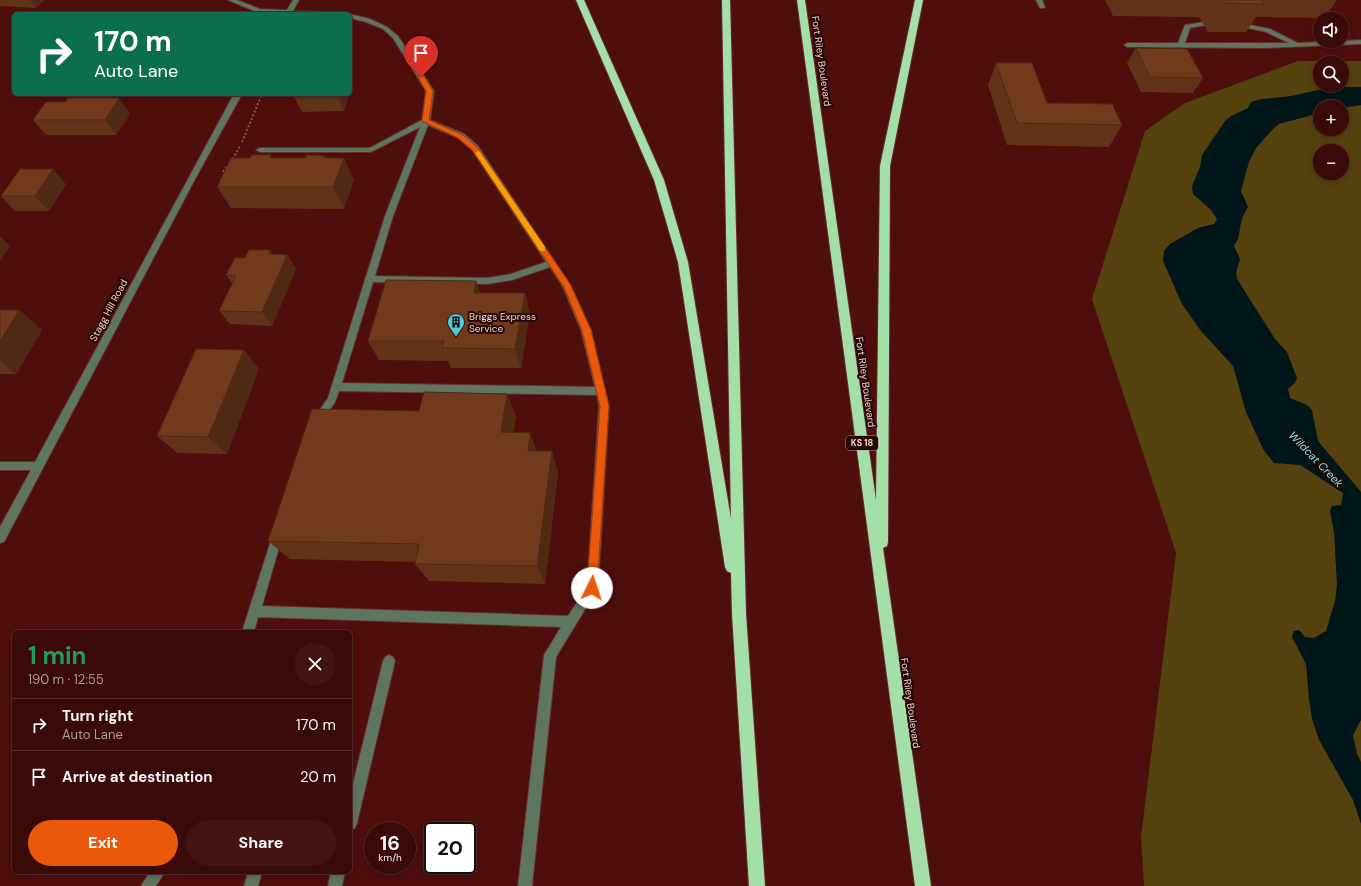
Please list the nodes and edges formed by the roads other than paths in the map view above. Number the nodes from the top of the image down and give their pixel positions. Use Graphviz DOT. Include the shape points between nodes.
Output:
graph roads {
  1 [pos="231,0"];
  2 [pos="296,0"];
  3 [pos="580,0"];
  4 [pos="726,0"];
  5 [pos="801,0"];
  6 [pos="919,0"];
  7 [pos="1039,0"];
  8 [pos="1042,7"];
  9 [pos="274,12"];
  10 [pos="289,12"];
  11 [pos="352,17"];
  12 [pos="1204,24"];
  13 [pos="1241,25"];
  14 [pos="1361,42"];
  15 [pos="1127,45"];
  16 [pos="1181,45"];
  17 [pos="1298,45"];
  18 [pos="237,96"];
  19 [pos="426,121"];
  20 [pos="260,150"];
  21 [pos="552,263"];
  22 [pos="370,279"];
  23 [pos="336,387"];
  24 [pos="600,391"];
  25 [pos="312,430"];
  26 [pos="0,466"];
  27 [pos="38,466"];
  28 [pos="280,527"];
  29 [pos="0,538"];
  30 [pos="881,586"];
  31 [pos="255,611"];
  32 [pos="739,614"];
  33 [pos="571,622"];
  34 [pos="249,630"];
  35 [pos="389,661"];
  36 [pos="352,815"];
  37 [pos="157,874"];
  38 [pos="254,874"];
  39 [pos="338,874"];
  40 [pos="148,886"];
  41 [pos="251,886"];
  42 [pos="335,886"];
  43 [pos="525,886"];
  44 [pos="757,886"];
  45 [pos="923,886"];
  1 -- 9 [label="street" via="259,11"];
  2 -- 10 [label="street"];
  3 -- 32 [label="highway" via="659,180 683,262"];
  4 -- 32 [label="highway"];
  5 -- 30 [label="highway, Fort Riley Boulevard / KS 18"];
  6 -- 30 [label="highway" via="885,166"];
  7 -- 8 [label="street"];
  11 -- 19 [label="street" via="385,28 396,37 430,91"];
  12 -- 16 [label="street" via="1187,26"];
  13 -- 17 [label="street" via="1268,30"];
  14 -- 17 [label="street"];
  15 -- 16 [label="street"];
  16 -- 17 [label="street"];
  18 -- 27 [label="street, Stagg Hill Road"];
  19 -- 20 [label="street" via="372,150"];
  19 -- 21 [label="street" via="461,136 475,148"];
  19 -- 22 [label="street" via="389,216"];
  21 -- 22 [label="street" via="512,277 487,281"];
  21 -- 24 [label="street" via="567,286 586,330"];
  22 -- 23 [label="street"];
  23 -- 24 [label="street"];
  23 -- 25 [label="street" via="332,399"];
  24 -- 33 [label="street" via="604,406 592,588"];
  26 -- 27 [label="street"];
  27 -- 29 [label="street, Stagg Hill Road"];
  28 -- 31 [label="street"];
  30 -- 45 [label="highway, Fort Riley Boulevard / KS 18"];
  31 -- 33 [label="street"];
  31 -- 34 [label="street"];
  32 -- 44 [label="highway"];
  33 -- 43 [label="street" via="550,655"];
  35 -- 36 [label="street"];
  37 -- 40 [label="street"];
  38 -- 41 [label="street"];
  39 -- 42 [label="street"];
}
